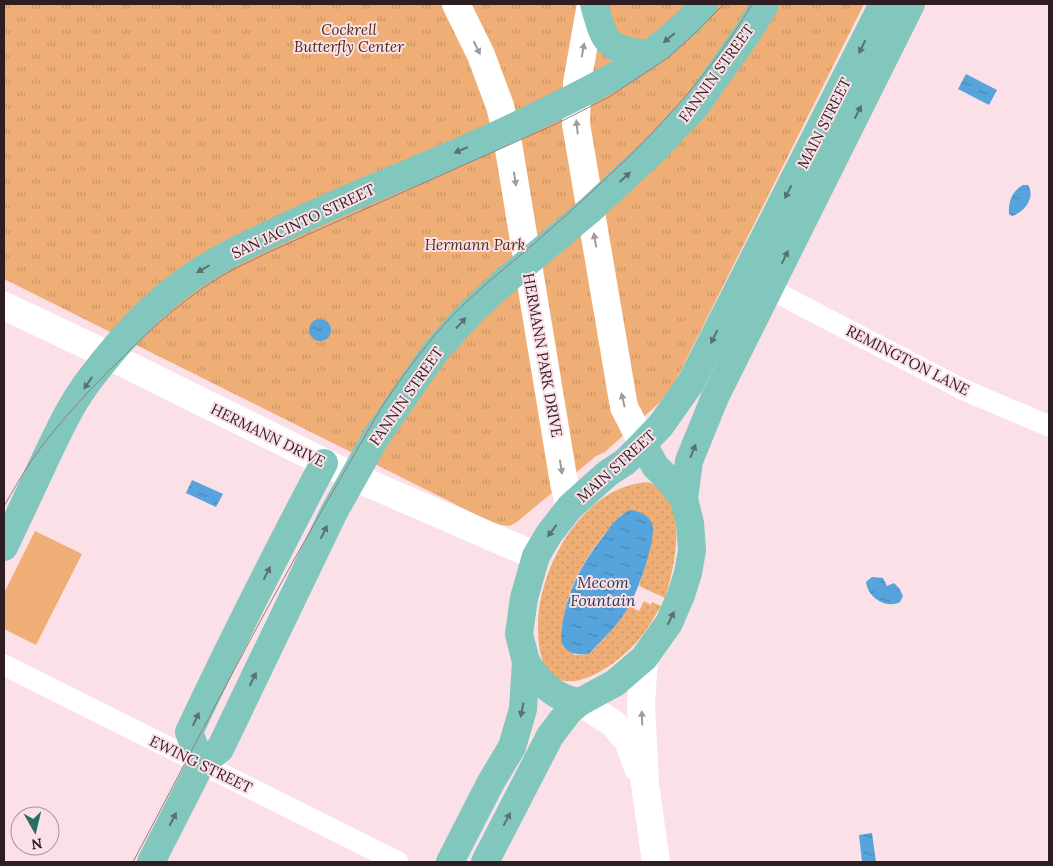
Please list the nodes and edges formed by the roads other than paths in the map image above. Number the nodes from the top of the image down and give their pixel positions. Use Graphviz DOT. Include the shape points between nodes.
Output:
graph roads {
  1 [pos="456,4"];
  2 [pos="592,4"];
  3 [pos="704,4"];
  4 [pos="765,4"];
  5 [pos="883,4"];
  6 [pos="911,4"];
  7 [pos="648,54"];
  8 [pos="576,96"];
  9 [pos="506,131"];
  10 [pos="590,210"];
  11 [pos="527,263"];
  12 [pos="770,286"];
  13 [pos="4,306"];
  14 [pos="108,356"];
  15 [pos="1049,426"];
  16 [pos="641,457"];
  17 [pos="324,463"];
  18 [pos="354,478"];
  19 [pos="684,499"];
  20 [pos="570,507"];
  21 [pos="4,547"];
  22 [pos="536,556"];
  23 [pos="644,658"];
  24 [pos="526,662"];
  25 [pos="4,665"];
  26 [pos="580,702"];
  27 [pos="201,764"];
  28 [pos="645,784"];
  29 [pos="151,862"];
  30 [pos="398,862"];
  31 [pos="450,862"];
  32 [pos="484,862"];
  33 [pos="656,862"];
  1 -- 9 [label="street, HERMANN PARK DRIVE, one-way" via="481,55"];
  2 -- 7 [label="main road" via="604,37 610,44"];
  8 -- 2 [label="street, one-way"];
  3 -- 7 [label="main road, SAN JACINTO STREET, one-way" via="687,23"];
  10 -- 4 [label="main road, FANNIN STREET, one-way" via="695,107"];
  5 -- 16 [label="main road, MAIN STREET, one-way" via="690,384"];
  12 -- 6 [label="main road, MAIN STREET, one-way"];
  7 -- 8 [label="main road, SAN JACINTO STREET" via="626,70"];
  8 -- 9 [label="main road, SAN JACINTO STREET"];
  10 -- 8 [label="street, one-way" via="576,124"];
  9 -- 11 [label="street, HERMANN PARK DRIVE, one-way"];
  9 -- 14 [label="main road, SAN JACINTO STREET, one-way" via="238,249 192,276 148,312"];
  10 -- 11 [label="main road, FANNIN STREET"];
  16 -- 10 [label="street, one-way" via="624,406"];
  18 -- 11 [label="main road, FANNIN STREET, one-way" via="376,437 435,352 473,310"];
  11 -- 20 [label="street, HERMANN PARK DRIVE, one-way"];
  12 -- 15 [label="street, REMINGTON LANE" via="785,297 962,388"];
  19 -- 12 [label="main road, MAIN STREET, one-way" via="689,462 715,397"];
  13 -- 14 [label="street, HERMANN DRIVE"];
  14 -- 17 [label="street, HERMANN DRIVE"];
  14 -- 21 [label="main road, SAN JACINTO STREET, one-way" via="65,419"];
  16 -- 19 [label="main road" via="669,480"];
  16 -- 20 [label="main road, MAIN STREET" via="608,473"];
  17 -- 18 [label="street, HERMANN DRIVE"];
  27 -- 17 [label="main road, one-way" via="189,732"];
  18 -- 22 [label="street, HERMANN DRIVE"];
  27 -- 18 [label="main road, FANNIN STREET, one-way" via="220,749 334,512"];
  23 -- 19 [label="main road, MAIN STREET, one-way" via="669,623 688,573 692,550"];
  20 -- 22 [label="main road, MAIN STREET, one-way"];
  22 -- 24 [label="main road, MAIN STREET" via="518,634"];
  23 -- 26 [label="main road, MAIN STREET" via="615,683"];
  28 -- 23 [label="street, one-way" via="641,704"];
  24 -- 26 [label="main road" via="547,688 561,697"];
  24 -- 31 [label="main road, MAIN STREET, one-way" via="523,709 512,747"];
  25 -- 27 [label="street, EWING STREET"];
  26 -- 28 [label="street" via="614,724 628,742"];
  32 -- 26 [label="main road, MAIN STREET, one-way" via="550,736"];
  29 -- 27 [label="main road, FANNIN STREET, one-way"];
  27 -- 30 [label="street, EWING STREET"];
  28 -- 33 [label="street"];
}
